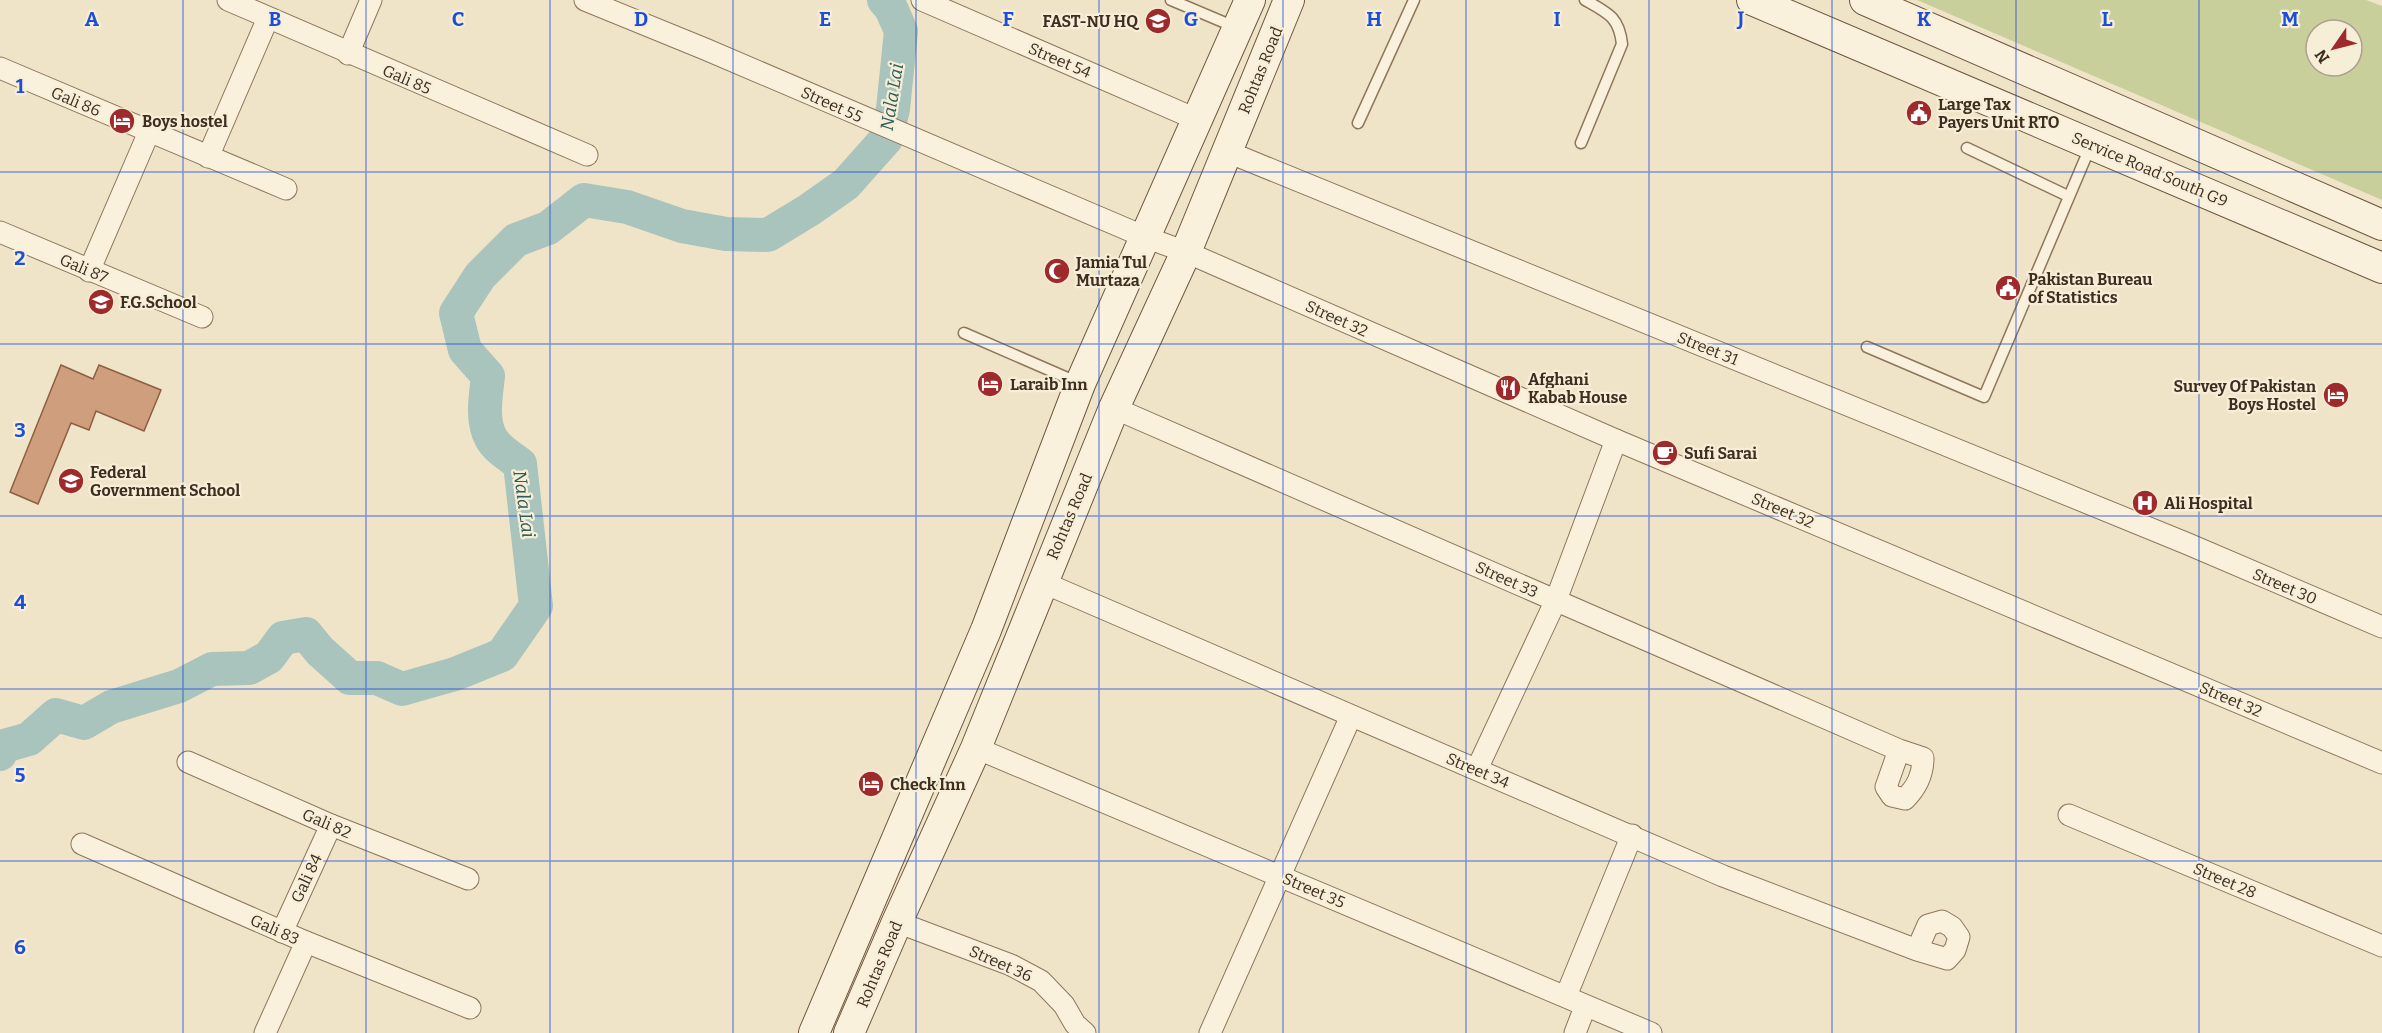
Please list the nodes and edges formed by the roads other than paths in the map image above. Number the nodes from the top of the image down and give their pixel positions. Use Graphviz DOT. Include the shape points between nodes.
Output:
graph roads {
  1 [pos="228,0"];
  2 [pos="371,0"];
  3 [pos="585,0"];
  4 [pos="922,0"];
  5 [pos="1172,0"];
  6 [pos="1289,0"];
  7 [pos="1414,0"];
  8 [pos="1585,0"];
  9 [pos="1752,0"];
  10 [pos="1865,0"];
  11 [pos="1243,16"];
  12 [pos="268,18"];
  13 [pos="1273,38"];
  14 [pos="348,54"];
  15 [pos="0,68"];
  16 [pos="1198,120"];
  17 [pos="1358,123"];
  18 [pos="149,132"];
  19 [pos="1581,143"];
  20 [pos="2091,145"];
  21 [pos="1967,148"];
  22 [pos="1228,152"];
  23 [pos="587,155"];
  24 [pos="208,157"];
  25 [pos="286,189"];
  26 [pos="2068,196"];
  27 [pos="2382,225"];
  28 [pos="0,232"];
  29 [pos="1144,237"];
  30 [pos="1186,252"];
  31 [pos="2382,268"];
  32 [pos="89,271"];
  33 [pos="201,317"];
  34 [pos="964,333"];
  35 [pos="1868,347"];
  36 [pos="1080,384"];
  37 [pos="1114,408"];
  38 [pos="1616,440"];
  39 [pos="2188,544"];
  40 [pos="1042,582"];
  41 [pos="1556,600"];
  42 [pos="2382,627"];
  43 [pos="1351,716"];
  44 [pos="976,748"];
  45 [pos="1899,750"];
  46 [pos="188,762"];
  47 [pos="2382,763"];
  48 [pos="1477,769"];
  49 [pos="2069,815"];
  50 [pos="331,825"];
  51 [pos="1632,835"];
  52 [pos="82,844"];
  53 [pos="1281,876"];
  54 [pos="468,879"];
  55 [pos="897,922"];
  56 [pos="282,932"];
  57 [pos="306,942"];
  58 [pos="2382,946"];
  59 [pos="1917,950"];
  60 [pos="1566,996"];
  61 [pos="1586,1007"];
  62 [pos="470,1008"];
  63 [pos="1077,1030"];
  64 [pos="265,1033"];
  65 [pos="814,1033"];
  66 [pos="849,1033"];
  67 [pos="1210,1033"];
  68 [pos="1575,1033"];
  69 [pos="1650,1033"];
  1 -- 12 [label="street, Gali 85"];
  2 -- 14 [label="street"];
  3 -- 29 [label="street, Street 55"];
  4 -- 16 [label="street, Street 54"];
  5 -- 11 [label="lane"];
  6 -- 13 [label="main road, Rohtas Road"];
  7 -- 17 [label="lane"];
  8 -- 19 [label="lane" via="1607,12 1620,28 1622,44"];
  9 -- 20 [label="main road, Service Road South G9"];
  10 -- 27 [label="main road"];
  11 -- 13 [label="main road"];
  11 -- 16 [label="main road, Rohtas Road"];
  12 -- 14 [label="street, Gali 85"];
  12 -- 24 [label="street"];
  13 -- 22 [label="main road, Rohtas Road"];
  14 -- 23 [label="street, Gali 85"];
  15 -- 18 [label="street, Gali 86"];
  16 -- 29 [label="main road, Rohtas Road"];
  18 -- 24 [label="street, Gali 86"];
  18 -- 32 [label="street"];
  20 -- 26 [label="lane"];
  20 -- 31 [label="main road, Service Road South G9"];
  21 -- 26 [label="lane"];
  22 -- 30 [label="main road, Rohtas Road"];
  22 -- 39 [label="street, Street 31"];
  24 -- 25 [label="street, Gali 86"];
  26 -- 35 [label="lane" via="1984,397"];
  28 -- 32 [label="street, Gali 87"];
  29 -- 30 [label="street, Street 32"];
  29 -- 36 [label="main road, Rohtas Road"];
  30 -- 37 [label="main road, Rohtas Road"];
  30 -- 38 [label="street, Street 32"];
  32 -- 33 [label="street, Gali 87"];
  34 -- 36 [label="lane"];
  36 -- 65 [label="main road, Rohtas Road" via="986,630"];
  37 -- 40 [label="main road, Rohtas Road"];
  37 -- 41 [label="street, Street 33"];
  38 -- 41 [label="street"];
  38 -- 47 [label="street, Street 32"];
  39 -- 42 [label="street, Street 30"];
  40 -- 43 [label="street, Street 34"];
  40 -- 44 [label="main road, Rohtas Road"];
  41 -- 45 [label="street, Street 33"];
  41 -- 48 [label="street"];
  43 -- 48 [label="street, Street 34"];
  43 -- 53 [label="street"];
  44 -- 53 [label="street, Street 35"];
  44 -- 55 [label="main road, Rohtas Road"];
  46 -- 50 [label="street, Gali 82"];
  48 -- 51 [label="street, Street 34"];
  49 -- 58 [label="street, Street 28"];
  50 -- 54 [label="street, Gali 82"];
  50 -- 56 [label="street, Gali 84"];
  51 -- 59 [label="street, Street 34" via="1722,876"];
  51 -- 60 [label="street"];
  52 -- 56 [label="street, Gali 83"];
  53 -- 60 [label="street, Street 35"];
  53 -- 67 [label="street"];
  55 -- 63 [label="street, Street 36" via="1011,965 1041,981 1064,1005"];
  55 -- 66 [label="main road, Rohtas Road"];
  56 -- 57 [label="street, Gali 83"];
  57 -- 62 [label="street, Gali 83"];
  57 -- 64 [label="street"];
  60 -- 61 [label="street, Street 35"];
  61 -- 68 [label="street"];
  61 -- 69 [label="street, Street 35"];
}
